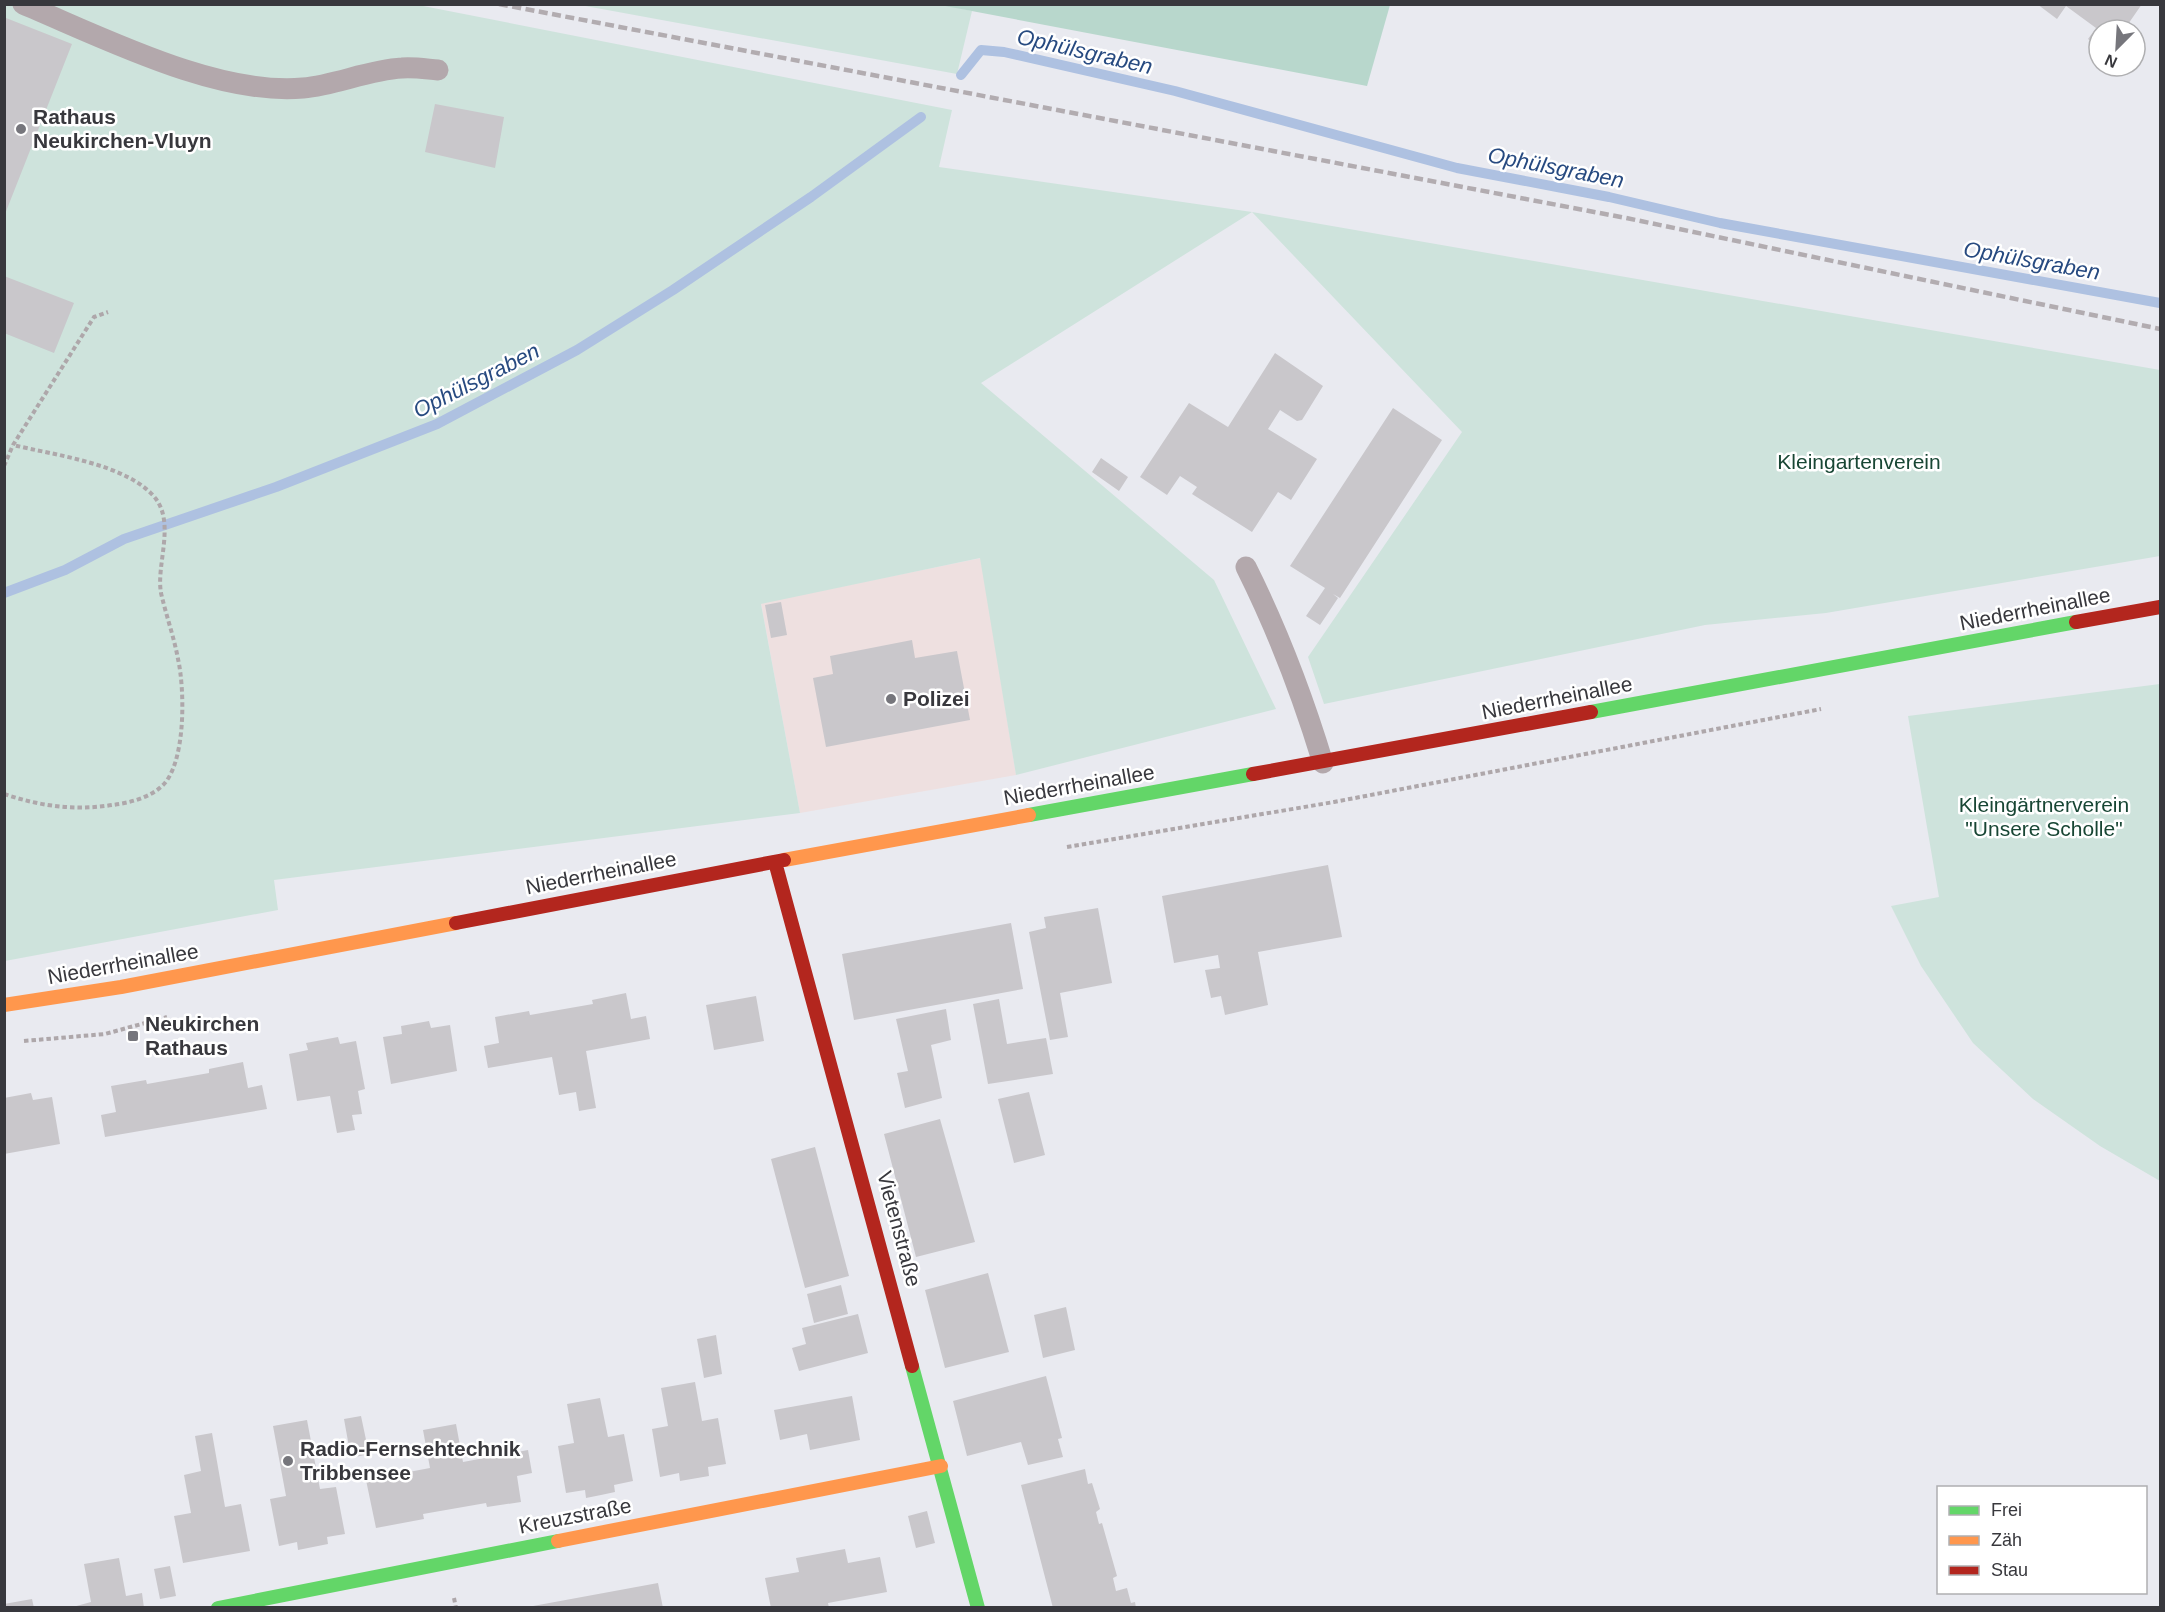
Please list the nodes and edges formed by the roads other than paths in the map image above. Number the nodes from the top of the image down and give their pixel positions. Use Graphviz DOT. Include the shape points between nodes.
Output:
graph roads {
  1 [pos="23,4"];
  2 [pos="438,70"];
  3 [pos="1246,567"];
  4 [pos="2160,607"];
  5 [pos="1323,763"];
  6 [pos="776,862"];
  7 [pos="4,1005"];
  8 [pos="941,1466"];
  9 [pos="218,1608"];
  10 [pos="978,1608"];
  1 -- 2 [label="lane" via="169,64 246,84 302,88 401,68"];
  3 -- 5 [label="lane" via="1276,628"];
  4 -- 5 [label="main road, Niederrheinallee"];
  5 -- 6 [label="main road, Niederrheinallee"];
  6 -- 7 [label="main road, Niederrheinallee" via="121,987"];
  6 -- 8 [label="main road, Vietenstraße"];
  8 -- 9 [label="main road, Kreuzstraße"];
  8 -- 10 [label="main road, Vietenstraße"];
}
